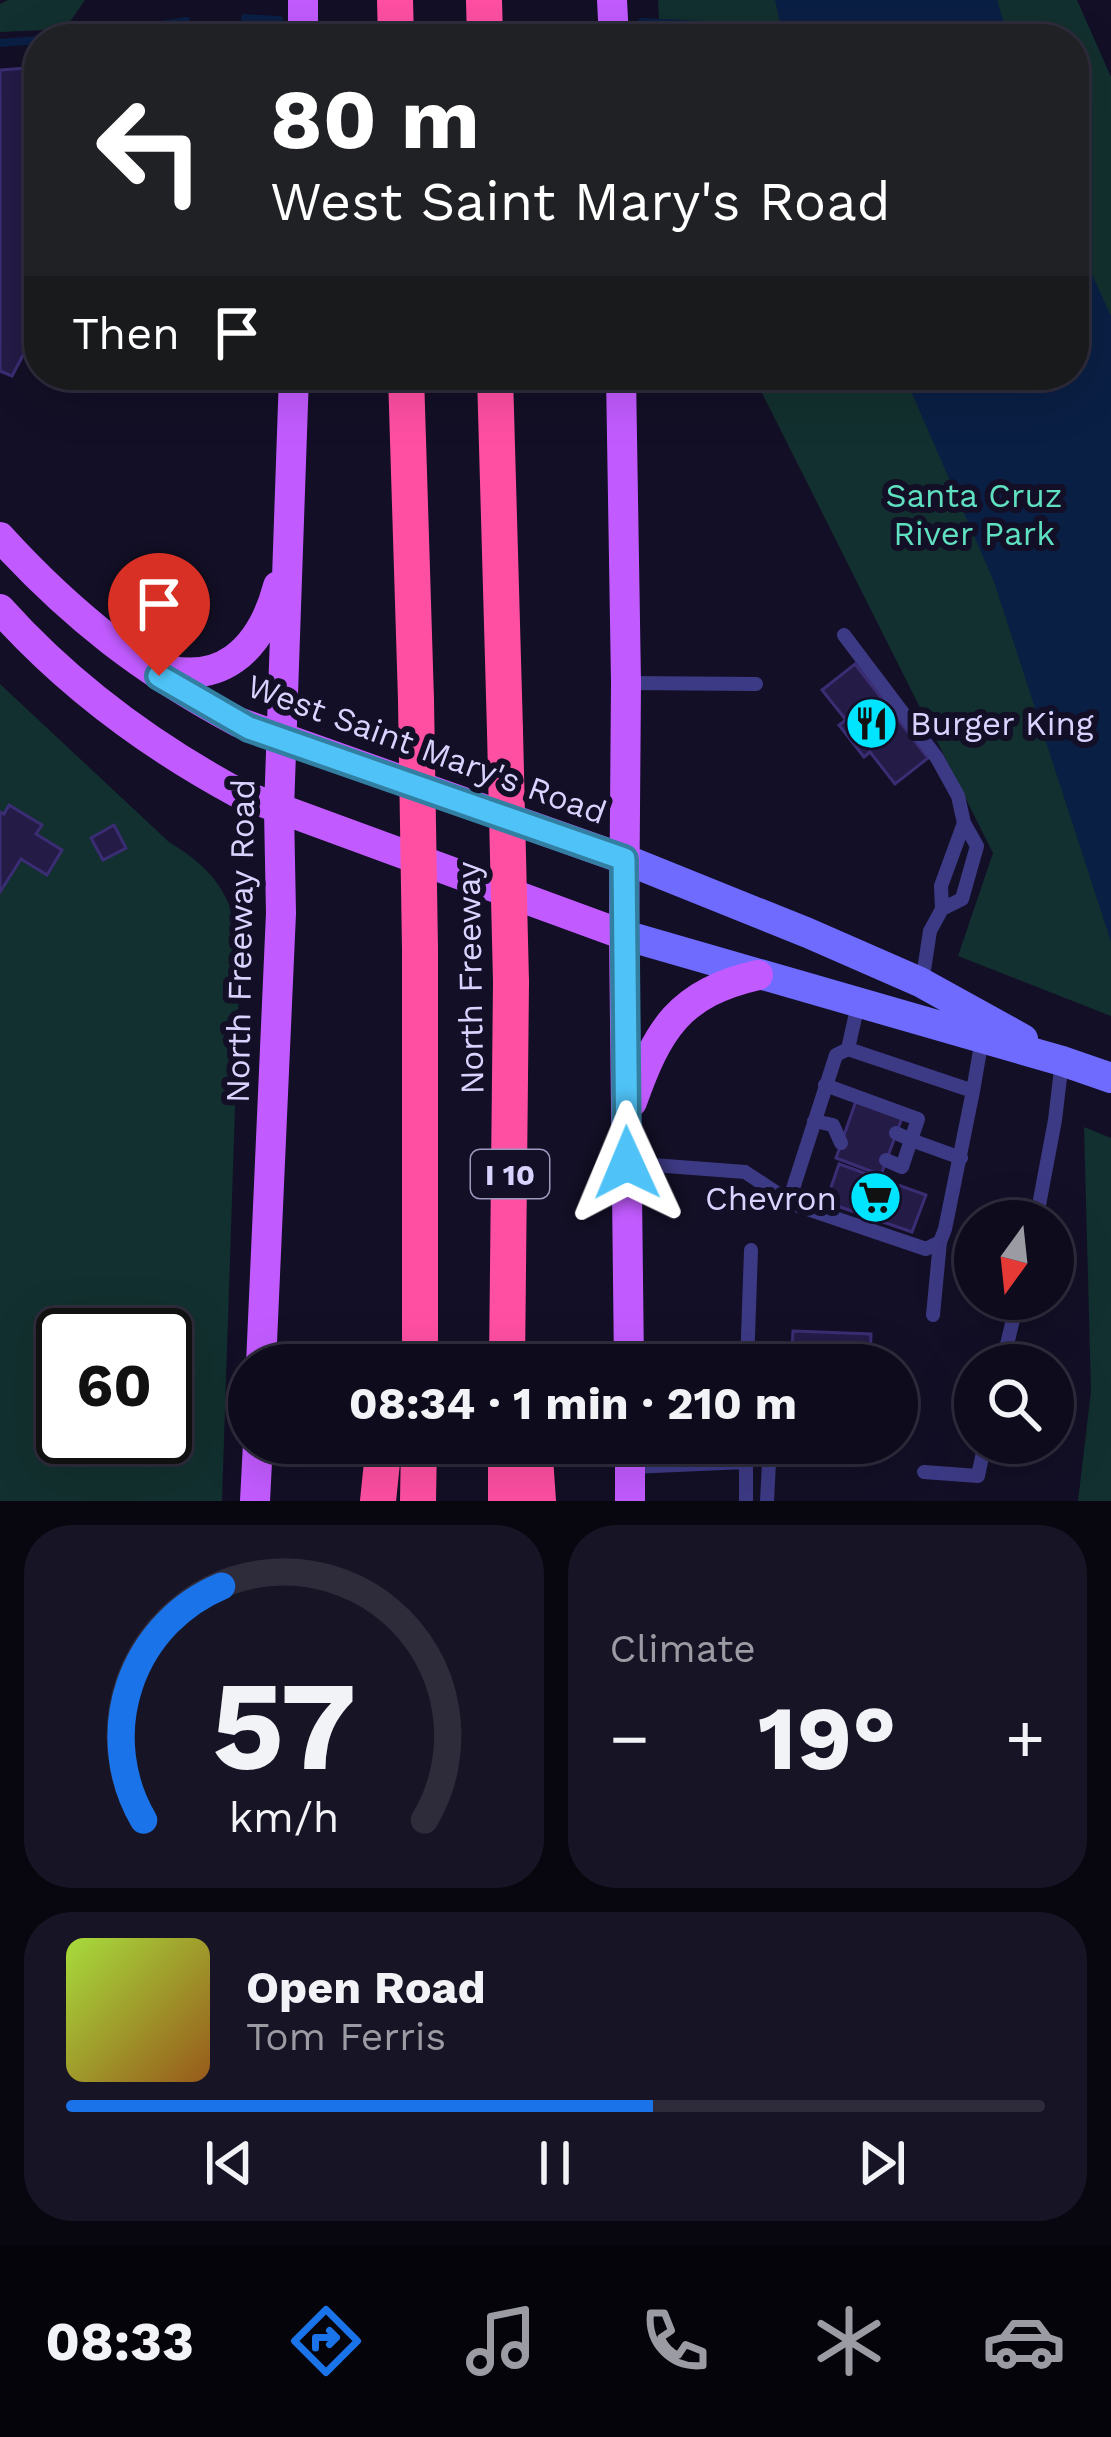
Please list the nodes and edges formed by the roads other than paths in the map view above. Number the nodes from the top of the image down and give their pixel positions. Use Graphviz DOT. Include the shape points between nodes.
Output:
graph roads {
  1 [pos="293,390"];
  2 [pos="406,390"];
  3 [pos="495,390"];
  4 [pos="621,390"];
  5 [pos="0,537"];
  6 [pos="287,545"];
  7 [pos="0,609"];
  8 [pos="844,634"];
  9 [pos="129,657"];
  10 [pos="626,683"];
  11 [pos="756,684"];
  12 [pos="282,739"];
  13 [pos="279,810"];
  14 [pos="964,823"];
  15 [pos="624,859"];
  16 [pos="942,909"];
  17 [pos="624,935"];
  18 [pos="758,975"];
  19 [pos="922,982"];
  20 [pos="858,1004"];
  21 [pos="982,1039"];
  22 [pos="848,1049"];
  23 [pos="1062,1061"];
  24 [pos="1110,1078"];
  25 [pos="825,1085"];
  26 [pos="973,1091"];
  27 [pos="511,1114"];
  28 [pos="851,1115"];
  29 [pos="626,1119"];
  30 [pos="814,1121"];
  31 [pos="422,1122"];
  32 [pos="833,1125"];
  33 [pos="904,1136"];
  34 [pos="841,1143"];
  35 [pos="961,1158"];
  36 [pos="886,1160"];
  37 [pos="627,1163"];
  38 [pos="1040,1200"];
  39 [pos="789,1201"];
  40 [pos="940,1242"];
  41 [pos="751,1250"];
  42 [pos="933,1315"];
  43 [pos="262,1344"];
  44 [pos="396,1344"];
  45 [pos="420,1344"];
  46 [pos="508,1344"];
  47 [pos="527,1344"];
  48 [pos="629,1344"];
  49 [pos="748,1344"];
  50 [pos="257,1464"];
  51 [pos="382,1464"];
  52 [pos="419,1464"];
  53 [pos="506,1464"];
  54 [pos="535,1464"];
  55 [pos="630,1464"];
  56 [pos="746,1464"];
  57 [pos="769,1464"];
  58 [pos="981,1464"];
  59 [pos="924,1472"];
  60 [pos="255,1501"];
  61 [pos="378,1501"];
  62 [pos="418,1501"];
  63 [pos="506,1501"];
  64 [pos="538,1501"];
  65 [pos="630,1501"];
  66 [pos="746,1501"];
  67 [pos="767,1501"];
  1 -- 6 [label="main road, North Freeway Road"];
  2 -- 31 [label="highway, North Freeway, bridge"];
  3 -- 27 [label="highway, North Freeway / I 10, bridge"];
  4 -- 10 [label="main road"];
  5 -- 9 [label="main road, West Saint Mary's Road"];
  6 -- 9 [label="main road" via="267,619 248,650 202,671"];
  6 -- 12 [label="main road, North Freeway Road"];
  7 -- 13 [label="main road, West Saint Mary's Road" via="139,734"];
  8 -- 14 [label="lane" via="937,758"];
  9 -- 12 [label="main road, West Saint Mary's Road" via="218,712"];
  10 -- 11 [label="lane"];
  10 -- 15 [label="main road"];
  12 -- 13 [label="main road, North Freeway Road"];
  12 -- 15 [label="main road, West Saint Mary's Road"];
  13 -- 17 [label="main road, West Saint Mary's Road"];
  13 -- 43 [label="main road, North Freeway Road"];
  14 -- 16 [label="lane" via="941,886"];
  14 -- 16 [label="lane" via="977,846 962,899"];
  15 -- 17 [label="main road"];
  15 -- 19 [label="main road, West Saint Mary's Road"];
  16 -- 19 [label="lane"];
  17 -- 18 [label="main road, West Saint Mary's Road"];
  17 -- 29 [label="main road"];
  18 -- 20 [label="main road, West Saint Mary's Road"];
  18 -- 29 [label="main road" via="712,988 674,1018"];
  19 -- 23 [label="main road, West Saint Mary's Road"];
  20 -- 21 [label="main road, West Saint Mary's Road"];
  20 -- 22 [label="lane"];
  21 -- 23 [label="main road, West Saint Mary's Road"];
  21 -- 26 [label="lane"];
  22 -- 25 [label="lane" via="836,1055"];
  22 -- 26 [label="lane"];
  23 -- 24 [label="main road, West Saint Mary's Road"];
  23 -- 38 [label="lane"];
  25 -- 30 [label="lane"];
  25 -- 33 [label="lane" via="917,1119"];
  26 -- 35 [label="lane"];
  27 -- 46 [label="highway, North Freeway / I 10"];
  27 -- 47 [label="highway"];
  28 -- 32 [label="lane"];
  29 -- 37 [label="main road"];
  30 -- 32 [label="lane"];
  30 -- 39 [label="lane"];
  31 -- 44 [label="highway"];
  31 -- 45 [label="highway, North Freeway"];
  32 -- 34 [label="lane"];
  33 -- 35 [label="lane"];
  33 -- 36 [label="lane" via="902,1167"];
  35 -- 40 [label="lane"];
  37 -- 39 [label="lane" via="745,1172"];
  37 -- 48 [label="main road"];
  39 -- 40 [label="lane" via="926,1249"];
  40 -- 42 [label="lane"];
  41 -- 49 [label="lane"];
  50 -- 60 [label="main road"];
  51 -- 61 [label="highway"];
  52 -- 62 [label="highway"];
  53 -- 63 [label="highway"];
  54 -- 64 [label="highway"];
  55 -- 65 [label="main road"];
  56 -- 66 [label="lane"];
  57 -- 67 [label="lane"];
  58 -- 59 [label="lane" via="978,1476"];
}
